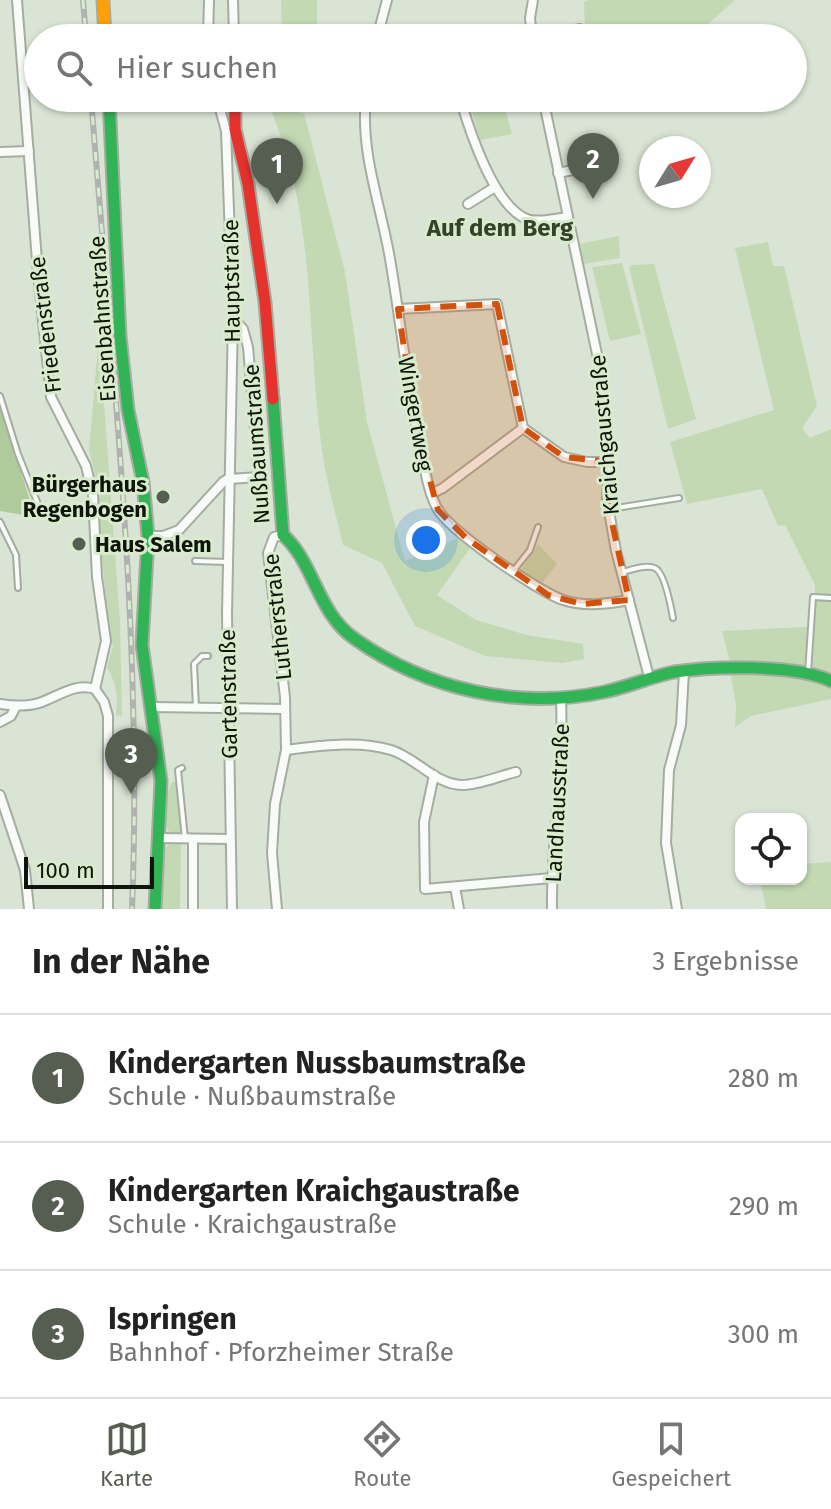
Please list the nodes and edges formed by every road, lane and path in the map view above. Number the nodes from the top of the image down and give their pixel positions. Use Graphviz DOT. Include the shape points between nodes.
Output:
graph roads {
  1 [pos="17,0"];
  2 [pos="103,0"];
  3 [pos="209,0"];
  4 [pos="233,0"];
  5 [pos="387,0"];
  6 [pos="533,0"];
  7 [pos="104,24"];
  8 [pos="208,24"];
  9 [pos="234,24"];
  10 [pos="381,24"];
  11 [pos="531,24"];
  12 [pos="24,88"];
  13 [pos="26,112"];
  14 [pos="110,112"];
  15 [pos="223,112"];
  16 [pos="233,112"];
  17 [pos="366,112"];
  18 [pos="464,112"];
  19 [pos="546,112"];
  20 [pos="231,130"];
  21 [pos="29,151"];
  22 [pos="0,152"];
  23 [pos="607,163"];
  24 [pos="558,173"];
  25 [pos="495,187"];
  26 [pos="468,204"];
  27 [pos="567,217"];
  28 [pos="398,309"];
  29 [pos="233,317"];
  30 [pos="0,396"];
  31 [pos="523,428"];
  32 [pos="609,462"];
  33 [pos="259,477"];
  34 [pos="228,479"];
  35 [pos="431,494"];
  36 [pos="679,498"];
  37 [pos="40,509"];
  38 [pos="609,509"];
  39 [pos="264,515"];
  40 [pos="0,522"];
  41 [pos="538,527"];
  42 [pos="283,535"];
  43 [pos="148,536"];
  44 [pos="195,561"];
  45 [pos="228,562"];
  46 [pos="514,570"];
  47 [pos="622,572"];
  48 [pos="18,588"];
  49 [pos="831,598"];
  50 [pos="629,600"];
  51 [pos="673,618"];
  52 [pos="208,656"];
  53 [pos="684,671"];
  54 [pos="813,674"];
  55 [pos="649,677"];
  56 [pos="831,681"];
  57 [pos="95,689"];
  58 [pos="561,698"];
  59 [pos="0,704"];
  60 [pos="16,706"];
  61 [pos="152,707"];
  62 [pos="196,708"];
  63 [pos="229,709"];
  64 [pos="285,709"];
  65 [pos="0,722"];
  66 [pos="286,750"];
  67 [pos="182,768"];
  68 [pos="516,772"];
  69 [pos="434,775"];
  70 [pos="0,795"];
  71 [pos="4,815"];
  72 [pos="159,838"];
  73 [pos="189,839"];
  74 [pos="230,839"];
  75 [pos="552,878"];
  76 [pos="455,887"];
  77 [pos="29,909"];
  78 [pos="108,909"];
  79 [pos="155,909"];
  80 [pos="193,909"];
  81 [pos="232,909"];
  82 [pos="277,909"];
  83 [pos="459,909"];
  84 [pos="552,909"];
  85 [pos="677,909"];
  1 -- 12 [label="street, Friedenstraße"];
  2 -- 7 [label="street"];
  3 -- 8 [label="street"];
  4 -- 9 [label="street"];
  5 -- 10 [label="street"];
  6 -- 11 [label="street"];
  13 -- 21 [label="street, Friedenstraße"];
  14 -- 43 [label="street, Eisenbahnstraße" via="121,345"];
  15 -- 20 [label="street, Hauptstraße"];
  16 -- 20 [label="street, Nußbaumstraße"];
  17 -- 28 [label="street, Wingertweg" via="369,166"];
  18 -- 25 [label="street"];
  19 -- 24 [label="street, Kraichgaustraße"];
  20 -- 29 [label="street, Hauptstraße"];
  20 -- 42 [label="street, Nußbaumstraße" via="248,184 265,302"];
  21 -- 22 [label="street"];
  21 -- 57 [label="street, Friedenstraße" via="51,397 86,466 93,495 106,641"];
  23 -- 24 [label="street"];
  24 -- 27 [label="street, Kraichgaustraße"];
  25 -- 26 [label="street"];
  25 -- 27 [label="street" via="529,220"];
  27 -- 32 [label="street, Kraichgaustraße" via="596,344"];
  28 -- 31 [label="street" via="497,304"];
  28 -- 35 [label="street, Wingertweg"];
  29 -- 33 [label="street" via="248,347"];
  29 -- 34 [label="street, Hauptstraße"];
  30 -- 37 [label="lane"];
  31 -- 32 [label="street" via="564,457"];
  31 -- 35 [label="street"];
  32 -- 38 [label="street, Kraichgaustraße"];
  33 -- 34 [label="street"];
  33 -- 39 [label="lane"];
  34 -- 43 [label="street" via="179,530"];
  34 -- 45 [label="street, Gartenstraße"];
  35 -- 46 [label="street, Wingertweg" via="445,519"];
  36 -- 38 [label="lane"];
  38 -- 47 [label="street, Kraichgaustraße"];
  40 -- 48 [label="lane" via="16,555"];
  41 -- 46 [label="lane" via="530,550"];
  42 -- 58 [label="street, Nußbaumstraße" via="293,543 346,632 400,667 489,697"];
  42 -- 64 [label="street, Lutherstraße" via="274,537 268,553"];
  43 -- 61 [label="street, Eisenbahnstraße" via="142,645"];
  44 -- 45 [label="lane"];
  45 -- 63 [label="street, Gartenstraße"];
  46 -- 50 [label="street, Wingertweg" via="538,589 566,601"];
  47 -- 50 [label="street, Kraichgaustraße"];
  47 -- 51 [label="lane" via="658,569"];
  49 -- 54 [label="lane" via="813,597"];
  50 -- 55 [label="street, Kraichgaustraße"];
  52 -- 62 [label="lane" via="194,664"];
  53 -- 54 [label="street, Nußbaumstraße" via="738,668"];
  53 -- 55 [label="street, Nußbaumstraße"];
  53 -- 85 [label="street" via="681,725 669,770 666,843"];
  54 -- 56 [label="street, Nußbaumstraße"];
  55 -- 58 [label="street, Nußbaumstraße"];
  57 -- 60 [label="street" via="77,688 37,704"];
  57 -- 78 [label="street" via="108,716"];
  58 -- 75 [label="street, Landhausstraße" via="563,742"];
  59 -- 60 [label="street"];
  60 -- 65 [label="street"];
  61 -- 62 [label="street"];
  61 -- 72 [label="street, Eisenbahnstraße" via="161,781"];
  62 -- 63 [label="street"];
  63 -- 64 [label="street"];
  63 -- 74 [label="street, Gartenstraße"];
  64 -- 66 [label="street, Lutherstraße"];
  66 -- 69 [label="street" via="377,747 412,759"];
  66 -- 82 [label="street, Lutherstraße" via="274,817"];
  67 -- 73 [label="lane" via="178,770"];
  68 -- 69 [label="street" via="465,786"];
  69 -- 76 [label="street" via="424,822 425,889"];
  70 -- 71 [label="street"];
  71 -- 77 [label="street" via="25,870"];
  72 -- 73 [label="street"];
  72 -- 79 [label="street, Eisenbahnstraße"];
  73 -- 74 [label="street"];
  73 -- 80 [label="street"];
  74 -- 81 [label="street, Gartenstraße"];
  75 -- 76 [label="street"];
  75 -- 84 [label="street, Landhausstraße"];
  76 -- 83 [label="street"];
}
